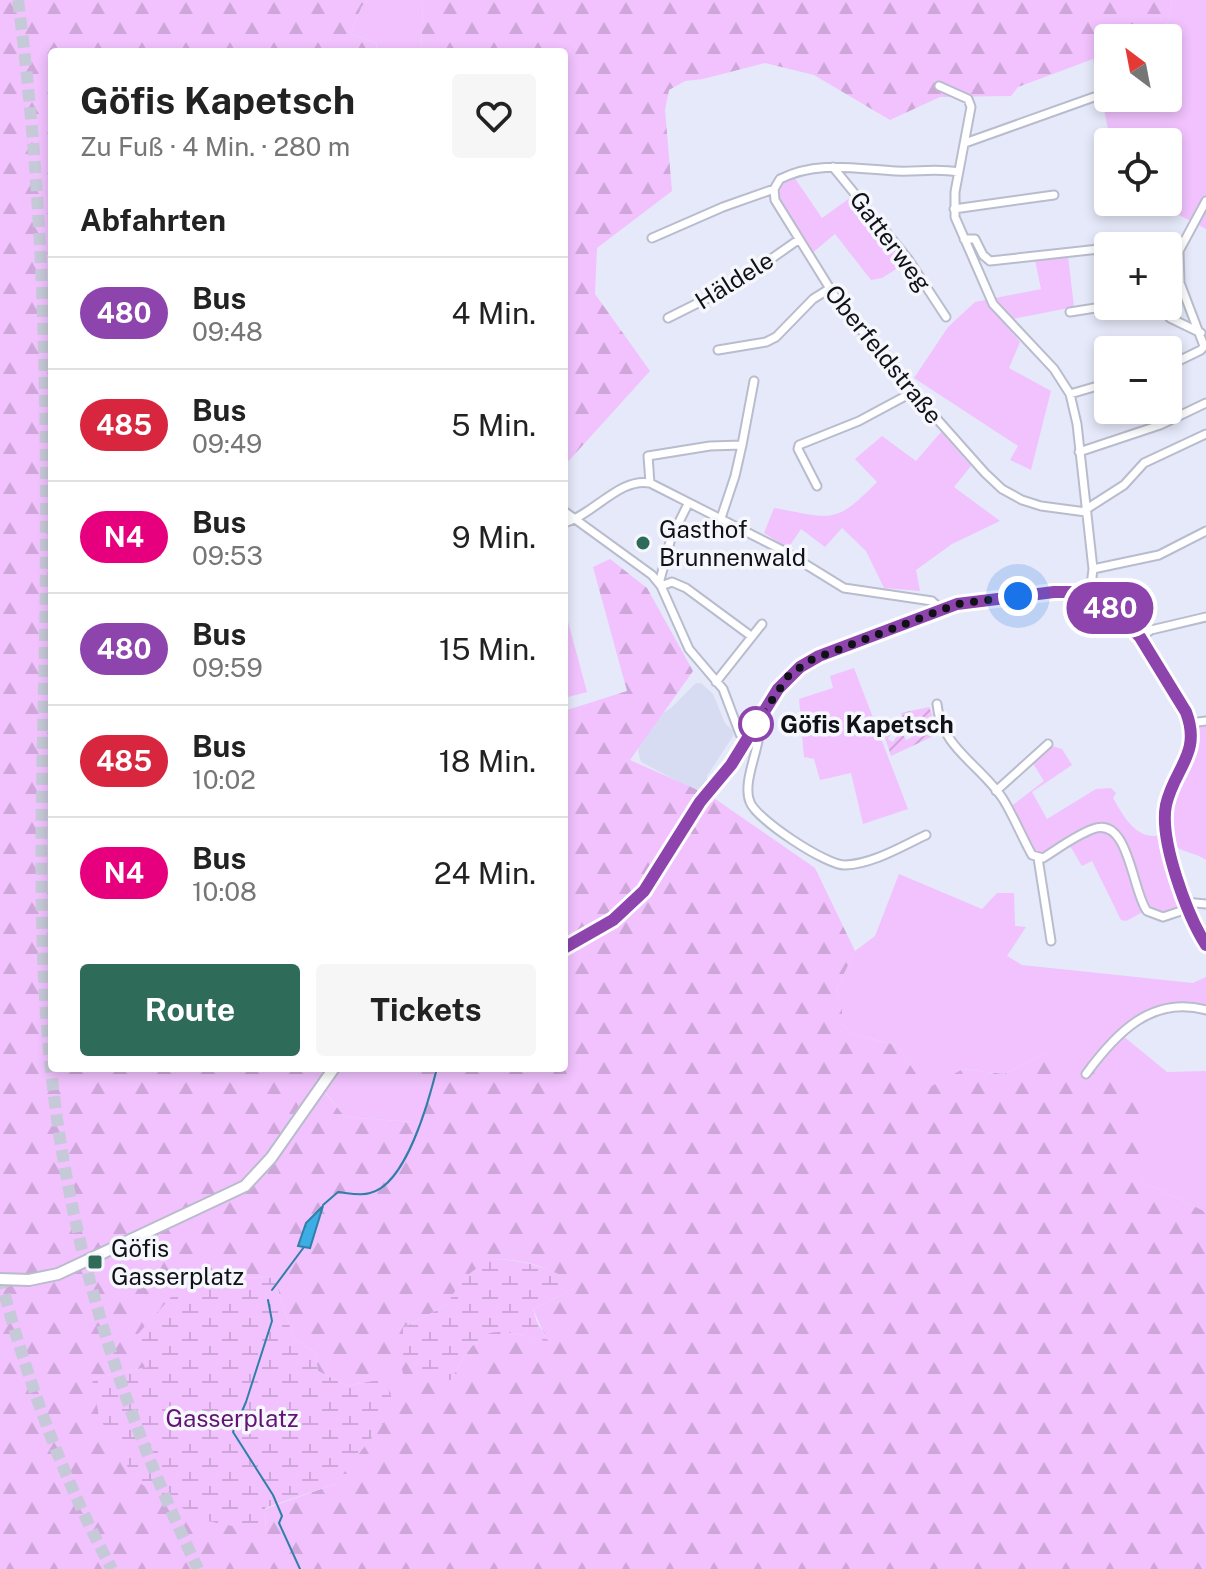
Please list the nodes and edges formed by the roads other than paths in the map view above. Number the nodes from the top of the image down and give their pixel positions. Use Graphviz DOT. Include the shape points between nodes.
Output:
graph roads {
  1 [pos="939,86"];
  2 [pos="1094,97"];
  3 [pos="965,143"];
  4 [pos="833,167"];
  5 [pos="958,172"];
  6 [pos="774,189"];
  7 [pos="1054,195"];
  8 [pos="1206,201"];
  9 [pos="954,209"];
  10 [pos="652,238"];
  11 [pos="964,239"];
  12 [pos="798,240"];
  13 [pos="1094,250"];
  14 [pos="829,289"];
  15 [pos="1094,308"];
  16 [pos="1070,312"];
  17 [pos="946,317"];
  18 [pos="668,318"];
  19 [pos="1174,320"];
  20 [pos="1201,333"];
  21 [pos="718,350"];
  22 [pos="1182,359"];
  23 [pos="754,381"];
  24 [pos="1094,387"];
  25 [pos="913,392"];
  26 [pos="1070,394"];
  27 [pos="1206,403"];
  28 [pos="1206,434"];
  29 [pos="742,445"];
  30 [pos="1079,452"];
  31 [pos="650,483"];
  32 [pos="817,486"];
  33 [pos="688,504"];
  34 [pos="1086,511"];
  35 [pos="568,514"];
  36 [pos="721,518"];
  37 [pos="575,520"];
  38 [pos="568,522"];
  39 [pos="1206,531"];
  40 [pos="1093,569"];
  41 [pos="661,586"];
  42 [pos="1090,594"];
  43 [pos="941,609"];
  44 [pos="1206,617"];
  45 [pos="762,624"];
  46 [pos="751,636"];
  47 [pos="1140,637"];
  48 [pos="716,682"];
  49 [pos="937,704"];
  50 [pos="1206,721"];
  51 [pos="1190,723"];
  52 [pos="749,736"];
  53 [pos="1048,744"];
  54 [pos="996,791"];
  55 [pos="926,835"];
  56 [pos="1038,858"];
  57 [pos="1206,904"];
  58 [pos="1186,906"];
  59 [pos="1051,941"];
  60 [pos="1206,945"];
  61 [pos="568,946"];
  62 [pos="1206,1010"];
  63 [pos="331,1072"];
  64 [pos="1086,1074"];
  65 [pos="0,1279"];
  1 -- 3 [label="street" via="970,104"];
  2 -- 3 [label="street"];
  3 -- 5 [label="street"];
  4 -- 5 [label="street"];
  4 -- 6 [label="street" via="787,175"];
  4 -- 17 [label="street, Gatterweg" via="908,259"];
  5 -- 9 [label="street"];
  6 -- 10 [label="street"];
  6 -- 12 [label="street, Oberfeldstraße"];
  7 -- 9 [label="street"];
  8 -- 20 [label="street" via="1179,251 1180,283"];
  9 -- 11 [label="street"];
  11 -- 13 [label="street" via="975,239 986,259 996,262"];
  11 -- 26 [label="street" via="993,304 1054,369"];
  12 -- 14 [label="street, Oberfeldstraße"];
  12 -- 18 [label="street, Häldele" via="734,285"];
  14 -- 21 [label="street" via="776,337"];
  14 -- 25 [label="street, Oberfeldstraße"];
  15 -- 16 [label="street"];
  19 -- 20 [label="street"];
  20 -- 22 [label="street" via="1201,350"];
  23 -- 29 [label="street"];
  24 -- 26 [label="street"];
  25 -- 32 [label="street" via="799,445"];
  25 -- 34 [label="street, Oberfeldstraße" via="1002,489 1041,506"];
  26 -- 30 [label="street"];
  27 -- 30 [label="street"];
  28 -- 34 [label="street" via="1154,456"];
  29 -- 31 [label="street" via="648,456"];
  29 -- 36 [label="street"];
  30 -- 34 [label="street"];
  31 -- 33 [label="street"];
  31 -- 37 [label="street" via="622,488"];
  33 -- 36 [label="street"];
  33 -- 41 [label="street" via="671,538"];
  34 -- 40 [label="street"];
  35 -- 37 [label="street"];
  36 -- 43 [label="street" via="844,588 932,601"];
  37 -- 38 [label="street"];
  37 -- 41 [label="street"];
  39 -- 40 [label="street" via="1159,555"];
  40 -- 42 [label="street"];
  41 -- 46 [label="street" via="672,582 686,588"];
  41 -- 48 [label="street" via="689,649"];
  42 -- 43 [label="main road" via="1042,593"];
  42 -- 47 [label="main road"];
  43 -- 52 [label="main road" via="800,667 778,689"];
  44 -- 47 [label="street"];
  45 -- 46 [label="street"];
  46 -- 48 [label="street"];
  47 -- 51 [label="main road"];
  48 -- 52 [label="street" via="740,734"];
  49 -- 54 [label="street" via="947,737"];
  50 -- 51 [label="street"];
  51 -- 58 [label="main road" via="1190,752 1164,815"];
  52 -- 55 [label="street" via="758,741 750,803 819,855 850,865"];
  52 -- 61 [label="main road" via="713,796 694,814 634,903"];
  53 -- 54 [label="street"];
  54 -- 56 [label="street"];
  56 -- 58 [label="street" via="1091,829 1105,827 1121,840 1147,911 1163,917"];
  56 -- 59 [label="street"];
  57 -- 58 [label="street"];
  58 -- 60 [label="main road"];
  62 -- 64 [label="street" via="1182,1006 1150,1012 1125,1029"];
  63 -- 65 [label="main road" via="245,1186 58,1274"];
}
